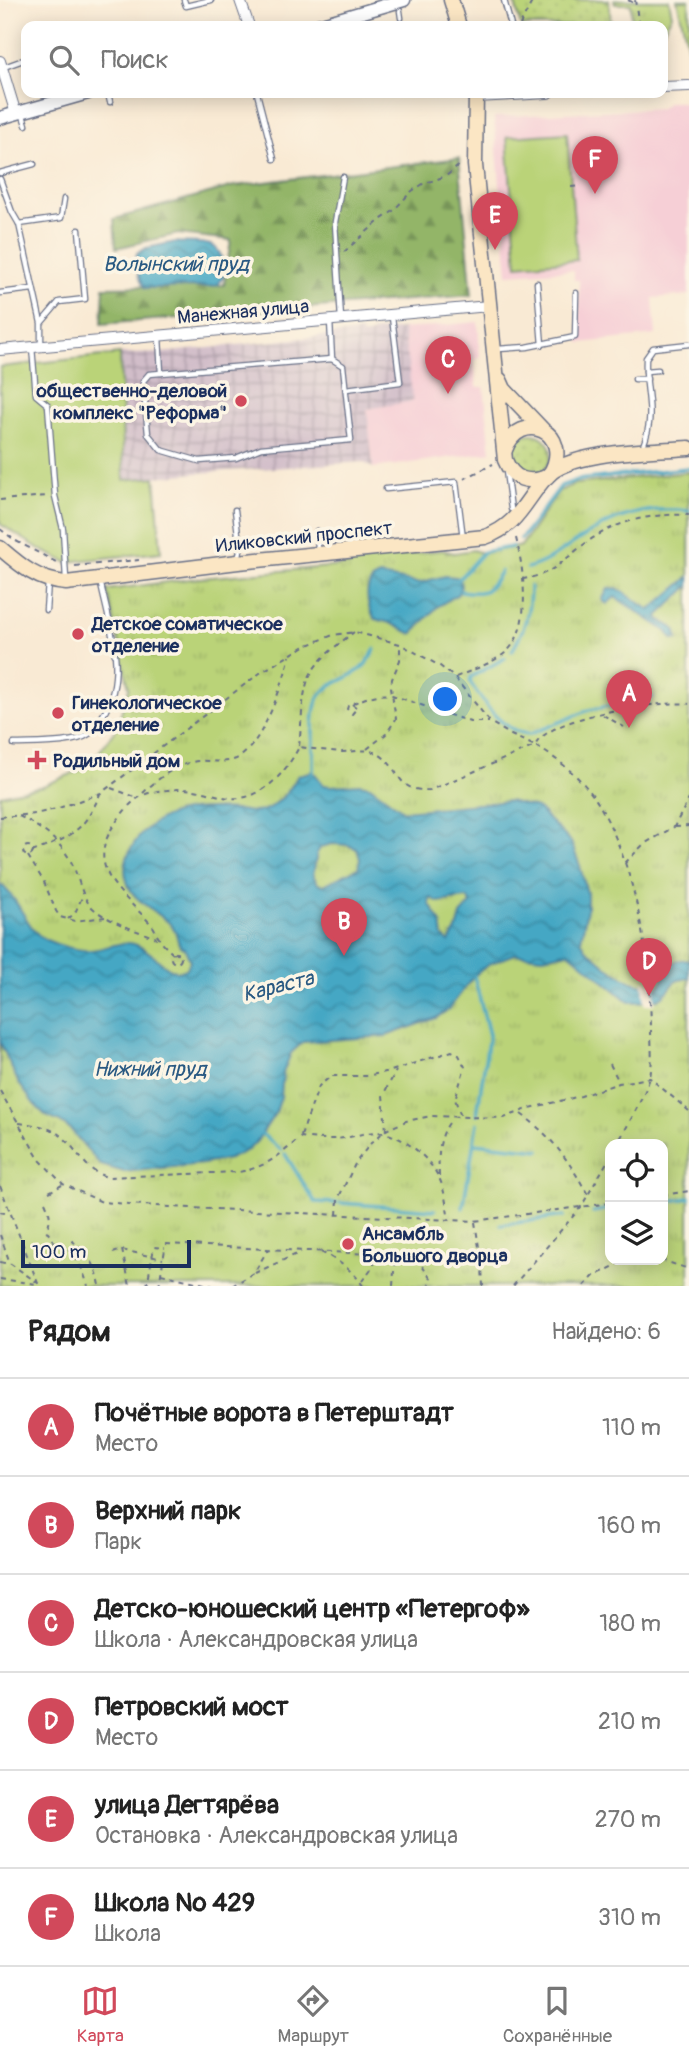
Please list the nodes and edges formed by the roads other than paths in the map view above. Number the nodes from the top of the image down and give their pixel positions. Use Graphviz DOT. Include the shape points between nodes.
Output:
graph roads {
  1 [pos="184,0"];
  2 [pos="211,0"];
  3 [pos="240,0"];
  4 [pos="451,0"];
  5 [pos="504,0"];
  6 [pos="402,5"];
  7 [pos="401,18"];
  8 [pos="247,21"];
  9 [pos="349,21"];
  10 [pos="457,21"];
  11 [pos="510,21"];
  12 [pos="21,61"];
  13 [pos="1,64"];
  14 [pos="689,86"];
  15 [pos="668,87"];
  16 [pos="109,98"];
  17 [pos="258,98"];
  18 [pos="476,98"];
  19 [pos="60,101"];
  20 [pos="110,102"];
  21 [pos="21,117"];
  22 [pos="0,118"];
  23 [pos="274,159"];
  24 [pos="34,164"];
  25 [pos="0,173"];
  26 [pos="343,177"];
  27 [pos="0,179"];
  28 [pos="64,198"];
  29 [pos="19,224"];
  30 [pos="79,230"];
  31 [pos="537,284"];
  32 [pos="33,289"];
  33 [pos="0,293"];
  34 [pos="576,293"];
  35 [pos="489,306"];
  36 [pos="392,316"];
  37 [pos="335,321"];
  38 [pos="41,323"];
  39 [pos="159,335"];
  40 [pos="689,344"];
  41 [pos="542,345"];
  42 [pos="37,347"];
  43 [pos="494,349"];
  44 [pos="0,350"];
  45 [pos="332,359"];
  46 [pos="496,369"];
  47 [pos="658,370"];
  48 [pos="646,371"];
  49 [pos="161,373"];
  50 [pos="635,379"];
  51 [pos="647,379"];
  52 [pos="346,389"];
  53 [pos="544,431"];
  54 [pos="689,448"];
  55 [pos="638,452"];
  56 [pos="502,457"];
  57 [pos="591,457"];
  58 [pos="548,475"];
  59 [pos="386,489"];
  60 [pos="511,509"];
  61 [pos="235,510"];
  62 [pos="317,531"];
  63 [pos="463,539"];
  64 [pos="0,548"];
  65 [pos="318,554"];
  66 [pos="238,562"];
  67 [pos="99,579"];
  68 [pos="48,581"];
  69 [pos="66,583"];
  70 [pos="46,610"];
  71 [pos="14,744"];
  1 -- 2 [label="lane" via="186,6"];
  3 -- 8 [label="street"];
  4 -- 10 [label="main road"];
  5 -- 11 [label="lane"];
  6 -- 7 [label="lane"];
  6 -- 9 [label="street"];
  12 -- 13 [label="lane"];
  13 -- 21 [label="street"];
  14 -- 15 [label="street"];
  16 -- 20 [label="lane"];
  17 -- 23 [label="lane"];
  18 -- 35 [label="main road" via="475,165"];
  19 -- 21 [label="street"];
  21 -- 22 [label="street"];
  24 -- 25 [label="lane"];
  26 -- 37 [label="lane" via="335,222"];
  27 -- 29 [label="lane"];
  28 -- 29 [label="lane" via="61,218"];
  29 -- 32 [label="lane"];
  30 -- 38 [label="lane" via="85,299 59,302"];
  31 -- 41 [label="lane"];
  32 -- 33 [label="lane"];
  32 -- 38 [label="lane"];
  34 -- 41 [label="lane" via="575,337"];
  35 -- 36 [label="street, Манежная улица"];
  35 -- 43 [label="main road"];
  36 -- 37 [label="street, Манежная улица"];
  36 -- 52 [label="lane" via="400,382"];
  37 -- 39 [label="street, Манежная улица"];
  37 -- 45 [label="lane"];
  38 -- 42 [label="lane"];
  39 -- 42 [label="street, Манежная улица"];
  39 -- 49 [label="lane"];
  40 -- 48 [label="lane" via="653,348 646,358"];
  41 -- 43 [label="lane"];
  42 -- 44 [label="street, Манежная улица"];
  42 -- 69 [label="lane" via="36,395 48,405"];
  43 -- 46 [label="main road"];
  45 -- 49 [label="lane"];
  45 -- 52 [label="lane" via="343,366"];
  46 -- 53 [label="main road" via="504,389"];
  46 -- 56 [label="main road"];
  47 -- 48 [label="lane"];
  48 -- 51 [label="lane"];
  49 -- 52 [label="lane" via="149,374 143,382 148,433 161,450 199,461 236,458 261,448 351,440"];
  50 -- 51 [label="lane"];
  51 -- 55 [label="lane" via="651,411"];
  53 -- 56 [label="main road" via="523,429 514,434"];
  53 -- 57 [label="main road, Иликовский проспект" via="569,452"];
  53 -- 58 [label="main road" via="558,450"];
  54 -- 55 [label="main road, Иликовский проспект"];
  55 -- 57 [label="main road, Иликовский проспект"];
  56 -- 58 [label="main road" via="522,480"];
  56 -- 60 [label="lane"];
  57 -- 58 [label="main road, Иликовский проспект"];
  58 -- 63 [label="main road, Иликовский проспект" via="509,525 485,537"];
  59 -- 63 [label="lane" via="456,482"];
  61 -- 66 [label="lane"];
  62 -- 65 [label="lane"];
  63 -- 65 [label="main road, Иликовский проспект"];
  64 -- 68 [label="main road, Иликовский проспект"];
  65 -- 66 [label="main road, Иликовский проспект"];
  66 -- 67 [label="main road, Иликовский проспект"];
  67 -- 69 [label="main road, Иликовский проспект"];
  67 -- 71 [label="lane" via="116,657 111,702 90,734 75,740"];
  68 -- 69 [label="main road, Иликовский проспект"];
  68 -- 70 [label="lane"];
}
